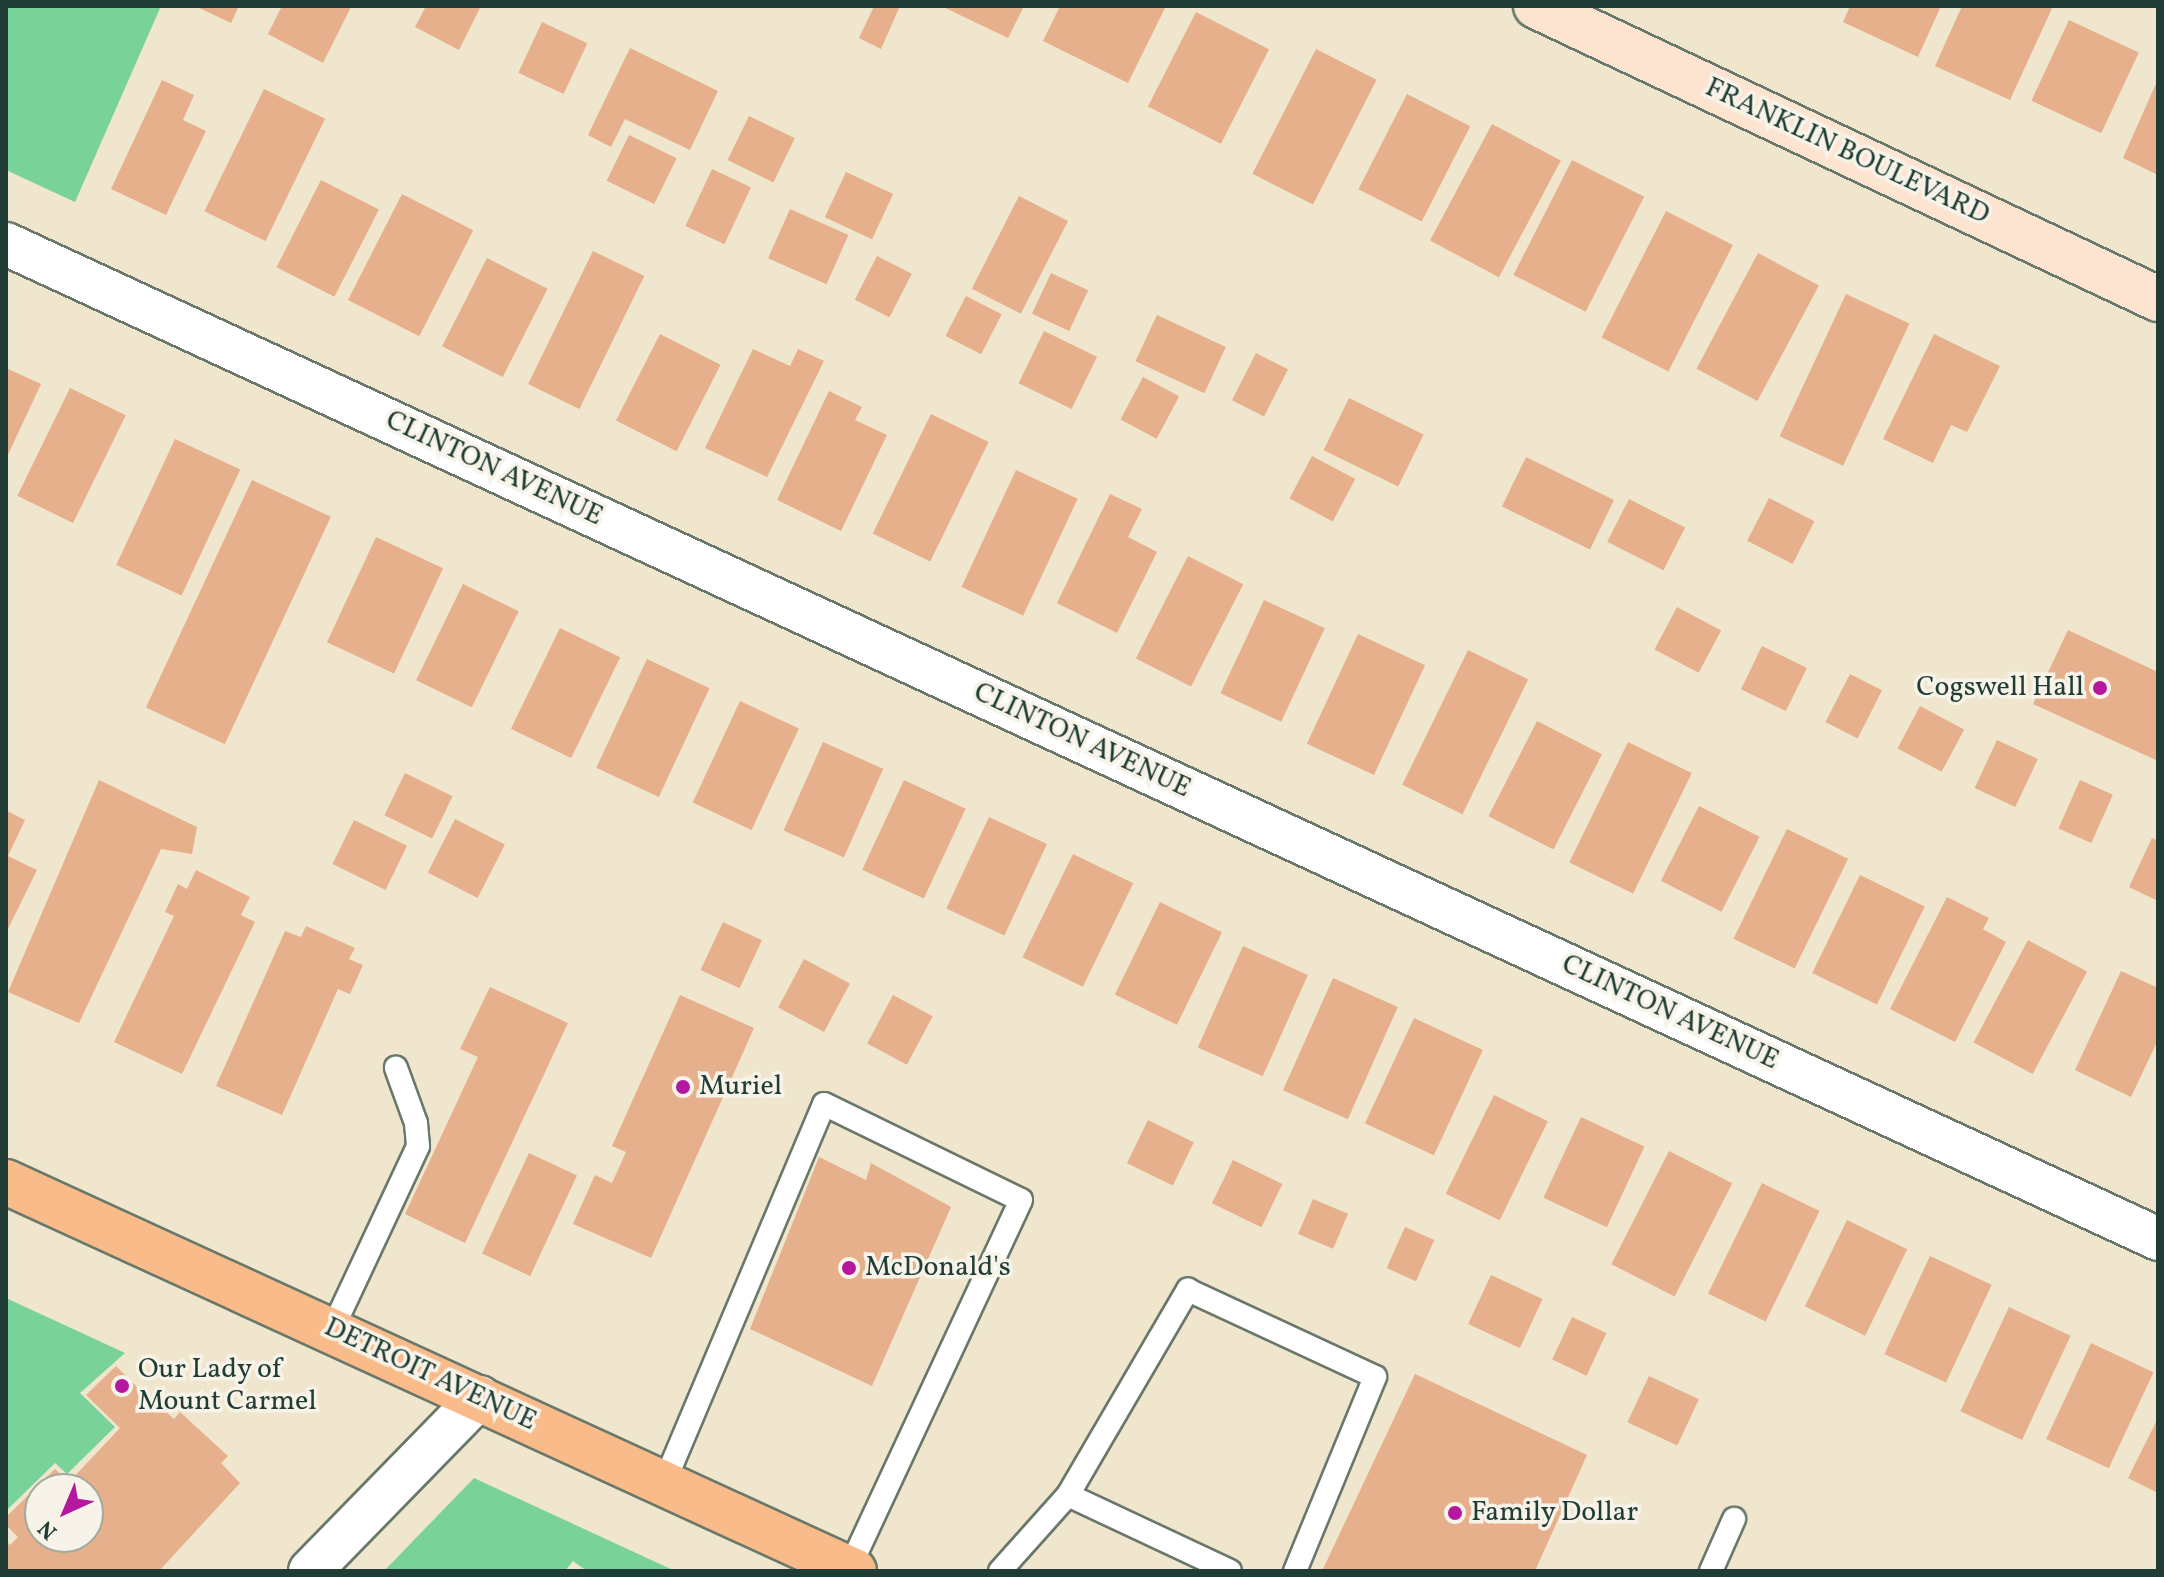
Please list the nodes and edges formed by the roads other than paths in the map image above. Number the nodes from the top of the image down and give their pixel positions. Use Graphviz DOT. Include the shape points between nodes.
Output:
graph roads {
  1 [pos="1536,6"];
  2 [pos="1588,17"];
  3 [pos="6,244"];
  4 [pos="2158,299"];
  5 [pos="396,1068"];
  6 [pos="6,1182"];
  7 [pos="2158,1239"];
  8 [pos="332,1330"];
  9 [pos="480,1397"];
  10 [pos="664,1483"];
  11 [pos="1068,1495"];
  12 [pos="1734,1519"];
  13 [pos="851,1570"];
  14 [pos="310,1571"];
  15 [pos="1000,1571"];
  16 [pos="1230,1571"];
  17 [pos="1295,1571"];
  18 [pos="1711,1571"];
  1 -- 2 [label="street, FRANKLIN BOULEVARD"];
  2 -- 4 [label="street, FRANKLIN BOULEVARD"];
  3 -- 7 [label="street, CLINTON AVENUE"];
  5 -- 8 [label="lane" via="416,1123 418,1146"];
  6 -- 8 [label="main road, DETROIT AVENUE"];
  8 -- 9 [label="main road, DETROIT AVENUE"];
  9 -- 10 [label="main road, DETROIT AVENUE"];
  9 -- 14 [label="street"];
  10 -- 13 [label="main road, DETROIT AVENUE"];
  10 -- 13 [label="lane" via="824,1104 1021,1200"];
  11 -- 15 [label="lane"];
  11 -- 16 [label="lane"];
  11 -- 17 [label="lane" via="1188,1290 1375,1377"];
  12 -- 18 [label="lane"];
}
